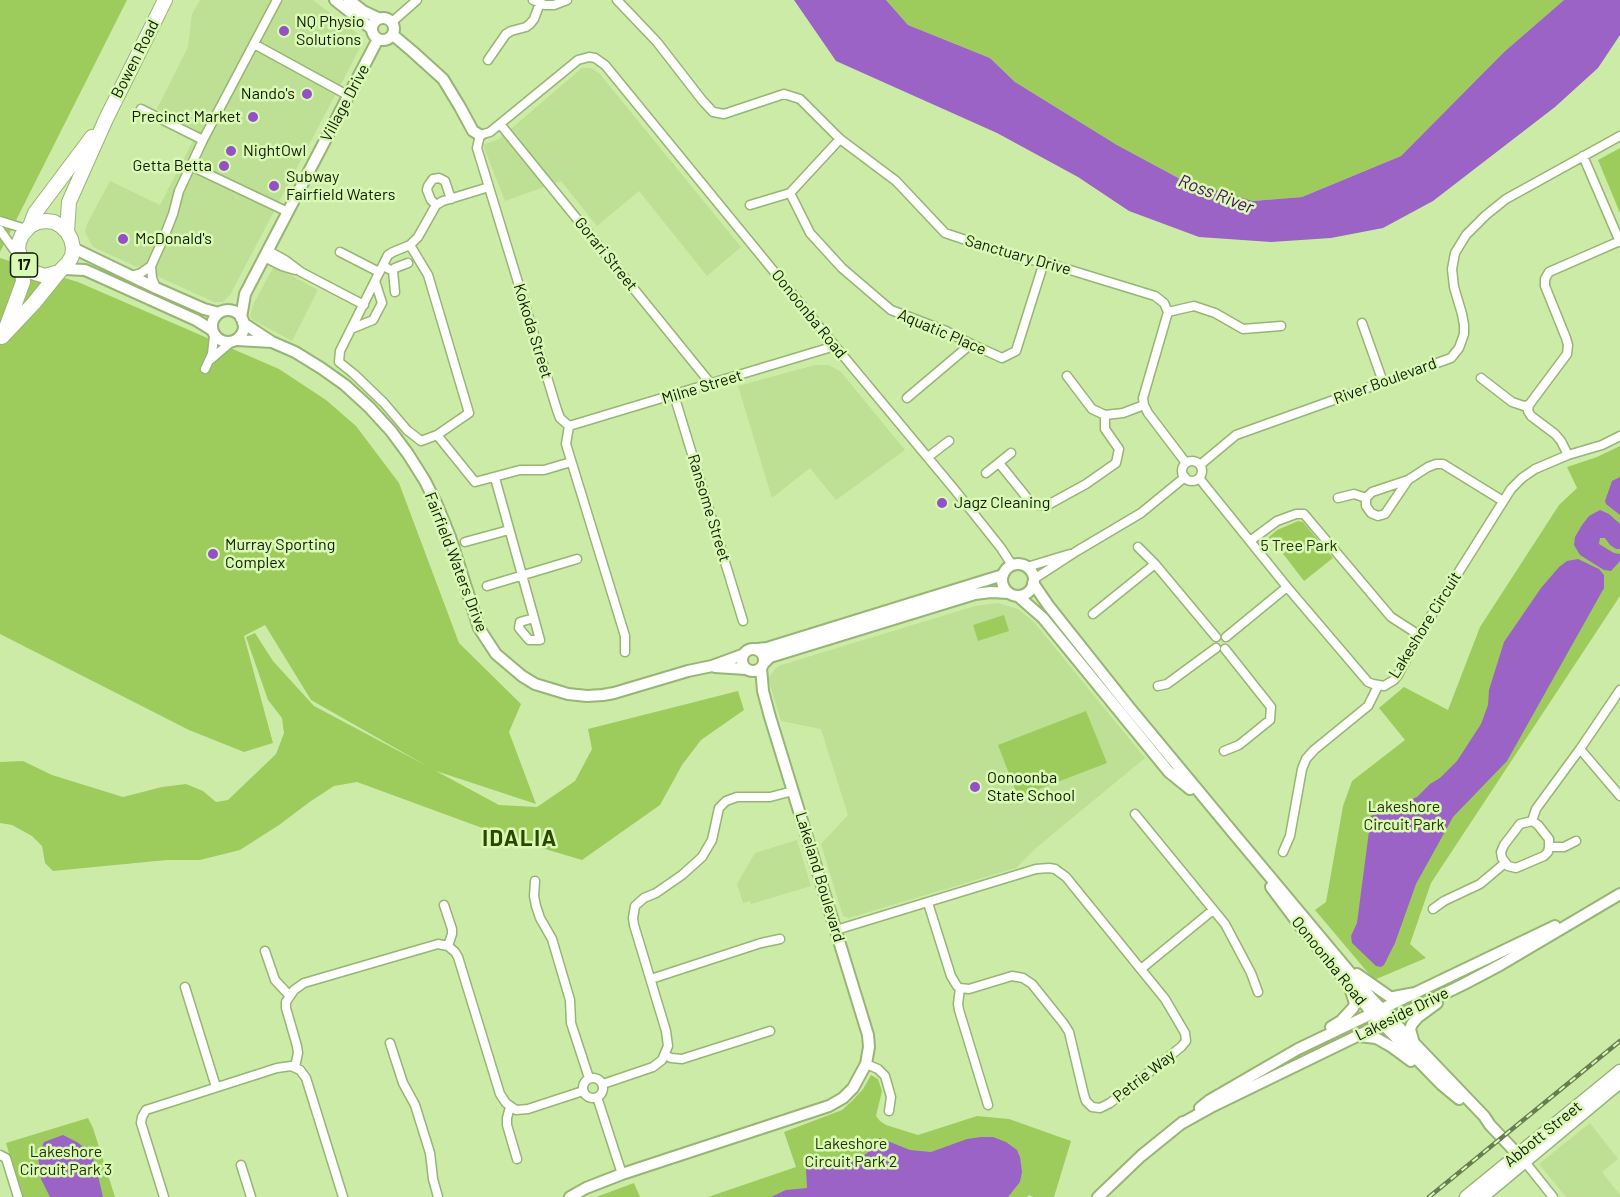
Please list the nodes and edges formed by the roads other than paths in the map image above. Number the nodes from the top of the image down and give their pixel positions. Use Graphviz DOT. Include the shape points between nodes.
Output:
graph roads {
  1 [pos="165,0"];
  2 [pos="277,0"];
  3 [pos="335,0"];
  4 [pos="349,0"];
  5 [pos="417,0"];
  6 [pos="567,0"];
  7 [pos="617,0"];
  8 [pos="537,2"];
  9 [pos="378,18"];
  10 [pos="392,22"];
  11 [pos="372,29"];
  12 [pos="393,36"];
  13 [pos="378,39"];
  14 [pos="254,44"];
  15 [pos="488,60"];
  16 [pos="349,96"];
  17 [pos="141,109"];
  18 [pos="106,119"];
  19 [pos="500,124"];
  20 [pos="480,135"];
  21 [pos="1620,136"];
  22 [pos="840,139"];
  23 [pos="203,140"];
  24 [pos="1584,156"];
  25 [pos="191,166"];
  26 [pos="489,187"];
  27 [pos="790,193"];
  28 [pos="451,199"];
  29 [pos="436,205"];
  30 [pos="750,206"];
  31 [pos="288,212"];
  32 [pos="0,221"];
  33 [pos="28,227"];
  34 [pos="0,230"];
  35 [pos="67,232"];
  36 [pos="1620,242"];
  37 [pos="410,245"];
  38 [pos="72,248"];
  39 [pos="340,252"];
  40 [pos="266,254"];
  41 [pos="20,259"];
  42 [pos="1044,262"];
  43 [pos="408,263"];
  44 [pos="151,266"];
  45 [pos="381,269"];
  46 [pos="61,271"];
  47 [pos="393,271"];
  48 [pos="131,276"];
  49 [pos="375,281"];
  50 [pos="156,288"];
  51 [pos="395,292"];
  52 [pos="245,294"];
  53 [pos="363,305"];
  54 [pos="223,311"];
  55 [pos="1167,312"];
  56 [pos="242,320"];
  57 [pos="1362,323"];
  58 [pos="1281,326"];
  59 [pos="351,329"];
  60 [pos="213,333"];
  61 [pos="1,339"];
  62 [pos="234,341"];
  63 [pos="272,342"];
  64 [pos="970,344"];
  65 [pos="835,346"];
  66 [pos="1067,376"];
  67 [pos="1481,378"];
  68 [pos="1383,382"];
  69 [pos="711,384"];
  70 [pos="674,395"];
  71 [pos="907,398"];
  72 [pos="1144,405"];
  73 [pos="1529,405"];
  74 [pos="1105,415"];
  75 [pos="569,426"];
  76 [pos="437,435"];
  77 [pos="1620,436"];
  78 [pos="949,441"];
  79 [pos="1011,453"];
  80 [pos="1568,455"];
  81 [pos="928,458"];
  82 [pos="571,462"];
  83 [pos="999,463"];
  84 [pos="1186,463"];
  85 [pos="1200,465"];
  86 [pos="986,473"];
  87 [pos="1185,477"];
  88 [pos="495,478"];
  89 [pos="1199,478"];
  90 [pos="1408,480"];
  91 [pos="1338,498"];
  92 [pos="1366,498"];
  93 [pos="1503,501"];
  94 [pos="509,530"];
  95 [pos="1250,541"];
  96 [pos="465,542"];
  97 [pos="1138,548"];
  98 [pos="1077,551"];
  99 [pos="577,560"];
  100 [pos="1155,564"];
  101 [pos="1012,565"];
  102 [pos="1027,567"];
  103 [pos="522,575"];
  104 [pos="1003,575"];
  105 [pos="1034,581"];
  106 [pos="488,586"];
  107 [pos="1287,587"];
  108 [pos="1014,594"];
  109 [pos="1094,614"];
  110 [pos="534,618"];
  111 [pos="743,621"];
  112 [pos="1419,635"];
  113 [pos="1216,637"];
  114 [pos="1226,638"];
  115 [pos="757,649"];
  116 [pos="1220,649"];
  117 [pos="625,652"];
  118 [pos="742,655"];
  119 [pos="712,666"];
  120 [pos="755,668"];
  121 [pos="1378,686"];
  122 [pos="1158,687"];
  123 [pos="1620,690"];
  124 [pos="1580,749"];
  125 [pos="1224,751"];
  126 [pos="793,791"];
  127 [pos="1620,796"];
  128 [pos="1209,805"];
  129 [pos="1135,814"];
  130 [pos="1532,821"];
  131 [pos="1234,835"];
  132 [pos="1576,841"];
  133 [pos="1549,847"];
  134 [pos="1283,852"];
  135 [pos="1504,863"];
  136 [pos="535,881"];
  137 [pos="1620,894"];
  138 [pos="928,903"];
  139 [pos="444,904"];
  140 [pos="1433,909"];
  141 [pos="1213,910"];
  142 [pos="836,930"];
  143 [pos="780,939"];
  144 [pos="448,946"];
  145 [pos="1330,949"];
  146 [pos="266,951"];
  147 [pos="1141,969"];
  148 [pos="651,980"];
  149 [pos="1347,983"];
  150 [pos="1464,984"];
  151 [pos="185,987"];
  152 [pos="960,988"];
  153 [pos="1258,992"];
  154 [pos="1414,993"];
  155 [pos="289,996"];
  156 [pos="1377,1011"];
  157 [pos="1387,1022"];
  158 [pos="770,1031"];
  159 [pos="1355,1036"];
  160 [pos="390,1042"];
  161 [pos="1415,1045"];
  162 [pos="1298,1049"];
  163 [pos="665,1055"];
  164 [pos="866,1064"];
  165 [pos="295,1067"];
  166 [pos="1620,1071"];
  167 [pos="589,1078"];
  168 [pos="1620,1082"];
  169 [pos="603,1084"];
  170 [pos="1442,1085"];
  171 [pos="216,1087"];
  172 [pos="583,1090"];
  173 [pos="597,1097"];
  174 [pos="988,1105"];
  175 [pos="510,1107"];
  176 [pos="889,1111"];
  177 [pos="1179,1125"];
  178 [pos="1490,1125"];
  179 [pos="0,1155"];
  180 [pos="1521,1158"];
  181 [pos="517,1159"];
  182 [pos="241,1164"];
  183 [pos="622,1174"];
  184 [pos="18,1197"];
  185 [pos="164,1197"];
  186 [pos="251,1197"];
  187 [pos="343,1197"];
  188 [pos="438,1197"];
  189 [pos="570,1197"];
  190 [pos="1098,1197"];
  191 [pos="1466,1197"];
  192 [pos="1482,1197"];
  193 [pos="1553,1197"];
  1 -- 18 [label="main road, Bowen Road / 17"];
  2 -- 14 [label="street"];
  3 -- 11 [label="street"];
  4 -- 9 [label="street"];
  5 -- 10 [label="street"];
  6 -- 8 [label="street" via="554,5"];
  7 -- 22 [label="street, Sanctuary Drive" via="657,42 713,112 724,114 784,94 800,99"];
  8 -- 15 [label="street" via="531,24 506,34"];
  9 -- 10 [label="street" via="386,17"];
  9 -- 11 [label="street"];
  10 -- 12 [label="street"];
  11 -- 13 [label="street"];
  12 -- 13 [label="street"];
  12 -- 20 [label="street" via="443,79 473,132"];
  13 -- 16 [label="street, Village Drive"];
  14 -- 16 [label="street"];
  14 -- 23 [label="street"];
  16 -- 31 [label="street, Village Drive"];
  17 -- 23 [label="street"];
  18 -- 33 [label="main road, Bowen Road / 17"];
  18 -- 35 [label="main road, Bowen Road / 17" via="69,202"];
  19 -- 20 [label="street"];
  19 -- 65 [label="street, Oonoonba Road" via="578,60 595,58 605,65"];
  19 -- 69 [label="street, Gorari Street"];
  20 -- 26 [label="street, Kokoda Street" via="477,148"];
  21 -- 24 [label="street, River Boulevard"];
  22 -- 27 [label="street"];
  22 -- 42 [label="street, Sanctuary Drive" via="896,181 945,233 1019,258"];
  23 -- 25 [label="street"];
  24 -- 36 [label="street"];
  24 -- 68 [label="street, River Boulevard" via="1506,199 1466,235 1455,253 1452,269 1464,325 1459,348 1450,358"];
  25 -- 31 [label="street"];
  25 -- 44 [label="street"];
  26 -- 28 [label="street"];
  26 -- 75 [label="street, Kokoda Street" via="557,410"];
  27 -- 30 [label="street"];
  27 -- 64 [label="street, Aquatic Place" via="810,232 842,268 891,310"];
  28 -- 29 [label="street"];
  28 -- 29 [label="street" via="445,181 433,179 427,190"];
  29 -- 37 [label="street"];
  31 -- 40 [label="street, Village Drive"];
  32 -- 33 [label="street"];
  33 -- 35 [label="main road" via="38,222 54,222"];
  33 -- 41 [label="main road, Bowen Road / 17" via="19,242"];
  34 -- 41 [label="street"];
  35 -- 38 [label="main road, Bowen Road / 17"];
  36 -- 73 [label="street" via="1546,276 1545,286 1566,338 1567,354"];
  37 -- 45 [label="street" via="388,255"];
  37 -- 76 [label="street" via="428,275 469,413"];
  38 -- 46 [label="main road, Bowen Road / 17" via="72,256"];
  38 -- 48 [label="street"];
  39 -- 45 [label="street"];
  40 -- 52 [label="street, Village Drive"];
  40 -- 53 [label="street" via="282,266"];
  41 -- 46 [label="main road, 17" via="38,275"];
  41 -- 61 [label="main road, Bowen Road / 17" via="23,282"];
  42 -- 55 [label="street, Sanctuary Drive" via="1155,296"];
  42 -- 64 [label="street, Aquatic Place" via="1016,351 1002,358"];
  43 -- 47 [label="street"];
  44 -- 48 [label="street"];
  44 -- 50 [label="street"];
  45 -- 47 [label="street"];
  45 -- 49 [label="street"];
  46 -- 60 [label="street" via="85,270 196,320"];
  46 -- 61 [label="main road, Bowen Road / 17"];
  47 -- 51 [label="street"];
  48 -- 50 [label="street"];
  49 -- 53 [label="street"];
  49 -- 59 [label="street" via="382,303 373,320"];
  50 -- 54 [label="street" via="204,309"];
  52 -- 54 [label="street, Village Drive"];
  52 -- 56 [label="street, Village Drive"];
  53 -- 59 [label="street"];
  54 -- 56 [label="street" via="233,311"];
  54 -- 60 [label="street" via="213,320"];
  55 -- 58 [label="street" via="1194,306 1243,329"];
  55 -- 72 [label="street"];
  56 -- 62 [label="street" via="243,332"];
  56 -- 63 [label="street, Fairfield Waters Drive"];
  57 -- 68 [label="street"];
  59 -- 76 [label="street" via="339,362 421,441"];
  60 -- 62 [label="street" via="222,341"];
  60 -- 62 [label="street" via="208,365"];
  62 -- 63 [label="street, Fairfield Waters Drive"];
  63 -- 119 [label="street, Fairfield Waters Drive" via="304,357 345,386 369,407 408,454 437,505 479,628 510,668 535,684 587,696 614,693"];
  64 -- 71 [label="street"];
  65 -- 69 [label="street, Milne Street"];
  65 -- 81 [label="street, Oonoonba Road"];
  66 -- 74 [label="street" via="1092,409"];
  67 -- 73 [label="street" via="1512,402"];
  68 -- 85 [label="street, River Boulevard" via="1236,435"];
  69 -- 70 [label="street, Milne Street"];
  70 -- 75 [label="street, Milne Street"];
  70 -- 111 [label="street, Ransome Street"];
  72 -- 74 [label="street"];
  72 -- 84 [label="street"];
  73 -- 80 [label="street" via="1529,414 1555,434"];
  74 -- 83 [label="street" via="1105,429 1119,449 1116,463 1046,506 1032,504"];
  75 -- 82 [label="street" via="565,440"];
  76 -- 88 [label="street" via="475,482"];
  77 -- 80 [label="street, Lakeshore Circuit" via="1602,446"];
  78 -- 81 [label="street"];
  79 -- 83 [label="street"];
  80 -- 93 [label="street, Lakeshore Circuit" via="1522,478"];
  81 -- 101 [label="street, Oonoonba Road"];
  82 -- 88 [label="street"];
  82 -- 117 [label="street" via="625,636"];
  83 -- 86 [label="street"];
  84 -- 85 [label="street"];
  84 -- 87 [label="street"];
  85 -- 89 [label="street"];
  87 -- 89 [label="street" via="1190,481"];
  87 -- 98 [label="street" via="1141,513"];
  88 -- 94 [label="street"];
  89 -- 95 [label="street, Lakeshore Circuit"];
  90 -- 92 [label="street" via="1372,492"];
  90 -- 92 [label="street" via="1385,514 1371,513"];
  90 -- 93 [label="street" via="1428,467 1443,464"];
  91 -- 92 [label="street" via="1354,494"];
  93 -- 112 [label="street, Lakeshore Circuit"];
  94 -- 96 [label="street"];
  94 -- 103 [label="street"];
  95 -- 107 [label="street, Lakeshore Circuit"];
  95 -- 112 [label="street" via="1277,521 1304,514 1391,617"];
  97 -- 100 [label="street"];
  98 -- 102 [label="street"];
  98 -- 105 [label="street"];
  99 -- 103 [label="street"];
  100 -- 109 [label="street"];
  100 -- 113 [label="street"];
  101 -- 102 [label="street"];
  101 -- 104 [label="street"];
  102 -- 105 [label="street"];
  103 -- 106 [label="street"];
  103 -- 110 [label="street"];
  104 -- 108 [label="street" via="1003,585"];
  104 -- 115 [label="street"];
  105 -- 108 [label="street" via="1028,592"];
  105 -- 128 [label="street, Oonoonba Road" via="1048,605"];
  107 -- 114 [label="street"];
  107 -- 121 [label="street, Lakeshore Circuit" via="1368,682"];
  108 -- 120 [label="street, Fairfield Waters Drive" via="975,594 770,657"];
  108 -- 128 [label="street, Oonoonba Road" via="1043,618 1169,772"];
  112 -- 121 [label="street, Lakeshore Circuit" via="1394,680"];
  113 -- 114 [label="street"];
  113 -- 116 [label="street" via="1214,644"];
  114 -- 116 [label="street" via="1228,645"];
  115 -- 118 [label="street, Fairfield Waters Drive"];
  115 -- 120 [label="street" via="762,653"];
  116 -- 122 [label="street"];
  116 -- 125 [label="street" via="1271,707 1270,720 1239,745"];
  118 -- 119 [label="street, Fairfield Waters Drive"];
  118 -- 120 [label="street" via="742,663"];
  119 -- 120 [label="street, Fairfield Waters Drive"];
  120 -- 126 [label="street, Lakeland Boulevard"];
  121 -- 134 [label="street" via="1368,706 1306,759"];
  123 -- 124 [label="street"];
  124 -- 127 [label="street"];
  124 -- 130 [label="street" via="1536,809"];
  126 -- 142 [label="street, Lakeland Boulevard"];
  126 -- 148 [label="street" via="726,801 719,808 712,840 702,857 682,875 638,902 633,918"];
  128 -- 131 [label="street, Oonoonba Road"];
  129 -- 141 [label="street"];
  130 -- 133 [label="street" via="1549,839"];
  130 -- 135 [label="street" via="1520,824 1504,845"];
  131 -- 145 [label="street, Oonoonba Road"];
  131 -- 149 [label="street, Oonoonba Road"];
  132 -- 133 [label="street" via="1563,847"];
  133 -- 135 [label="street" via="1544,856 1516,868"];
  135 -- 140 [label="street" via="1480,884"];
  136 -- 167 [label="street" via="536,906 552,939"];
  137 -- 150 [label="street, Lakeside Drive"];
  137 -- 154 [label="street, Lakeside Drive"];
  138 -- 142 [label="street, Petrie Way"];
  138 -- 147 [label="street, Petrie Way" via="1036,869 1056,869"];
  138 -- 152 [label="street" via="951,976"];
  139 -- 144 [label="street" via="452,928"];
  141 -- 147 [label="street"];
  141 -- 153 [label="street" via="1230,931"];
  142 -- 164 [label="street, Lakeland Boulevard" via="868,1035"];
  143 -- 148 [label="street"];
  144 -- 155 [label="street" via="432,944 304,983"];
  144 -- 175 [label="street" via="458,957 500,1094"];
  145 -- 154 [label="street, Lakeside Drive" via="1390,997"];
  145 -- 156 [label="street, Oonoonba Road"];
  146 -- 155 [label="street" via="274,980"];
  147 -- 152 [label="street, Petrie Way" via="1171,1007 1187,1039 1100,1108 1086,1101 1068,1032 1032,984 1012,976"];
  148 -- 163 [label="street" via="668,1040"];
  149 -- 156 [label="street, Oonoonba Road"];
  149 -- 162 [label="street" via="1354,998 1353,1008 1341,1021"];
  150 -- 157 [label="street, Lakeside Drive"];
  150 -- 161 [label="street" via="1412,1024 1410,1034"];
  151 -- 171 [label="street"];
  152 -- 174 [label="street" via="959,1010"];
  154 -- 156 [label="street, Lakeside Drive"];
  155 -- 165 [label="street" via="286,1008 298,1053"];
  156 -- 157 [label="street, Oonoonba Road"];
  156 -- 162 [label="street, Lakeside Drive"];
  157 -- 159 [label="street, Lakeside Drive"];
  157 -- 161 [label="street, Oonoonba Road"];
  157 -- 170 [label="street, Oonoonba Road"];
  158 -- 163 [label="street" via="682,1059"];
  159 -- 170 [label="street" via="1376,1038 1392,1047"];
  159 -- 177 [label="street, Lakeside Drive"];
  160 -- 188 [label="street" via="403,1083 415,1105"];
  161 -- 178 [label="street, Oonoonba Road"];
  162 -- 177 [label="street, Lakeside Drive" via="1210,1100"];
  163 -- 169 [label="street" via="654,1067"];
  164 -- 176 [label="street" via="885,1076 891,1097"];
  164 -- 183 [label="street, Lakeland Boulevard" via="854,1088 829,1106"];
  165 -- 171 [label="street" via="285,1066"];
  165 -- 187 [label="street" via="306,1078"];
  166 -- 180 [label="main road, Abbott Street"];
  167 -- 169 [label="street" via="599,1079"];
  167 -- 172 [label="street"];
  168 -- 180 [label="main road, Abbott Street"];
  169 -- 173 [label="street"];
  170 -- 178 [label="street, Oonoonba Road"];
  171 -- 185 [label="street" via="144,1112 141,1123"];
  172 -- 173 [label="street" via="591,1098"];
  172 -- 175 [label="street" via="528,1109"];
  173 -- 183 [label="street"];
  175 -- 181 [label="street" via="507,1125"];
  177 -- 190 [label="street, Lakeside Drive"];
  178 -- 180 [label="street, Oonoonba Road"];
  179 -- 184 [label="street" via="6,1158"];
  180 -- 191 [label="main road, Abbott Street"];
  180 -- 192 [label="main road, Abbott Street"];
  180 -- 193 [label="street"];
  182 -- 186 [label="street"];
  183 -- 189 [label="street, Lakeland Boulevard"];
}
